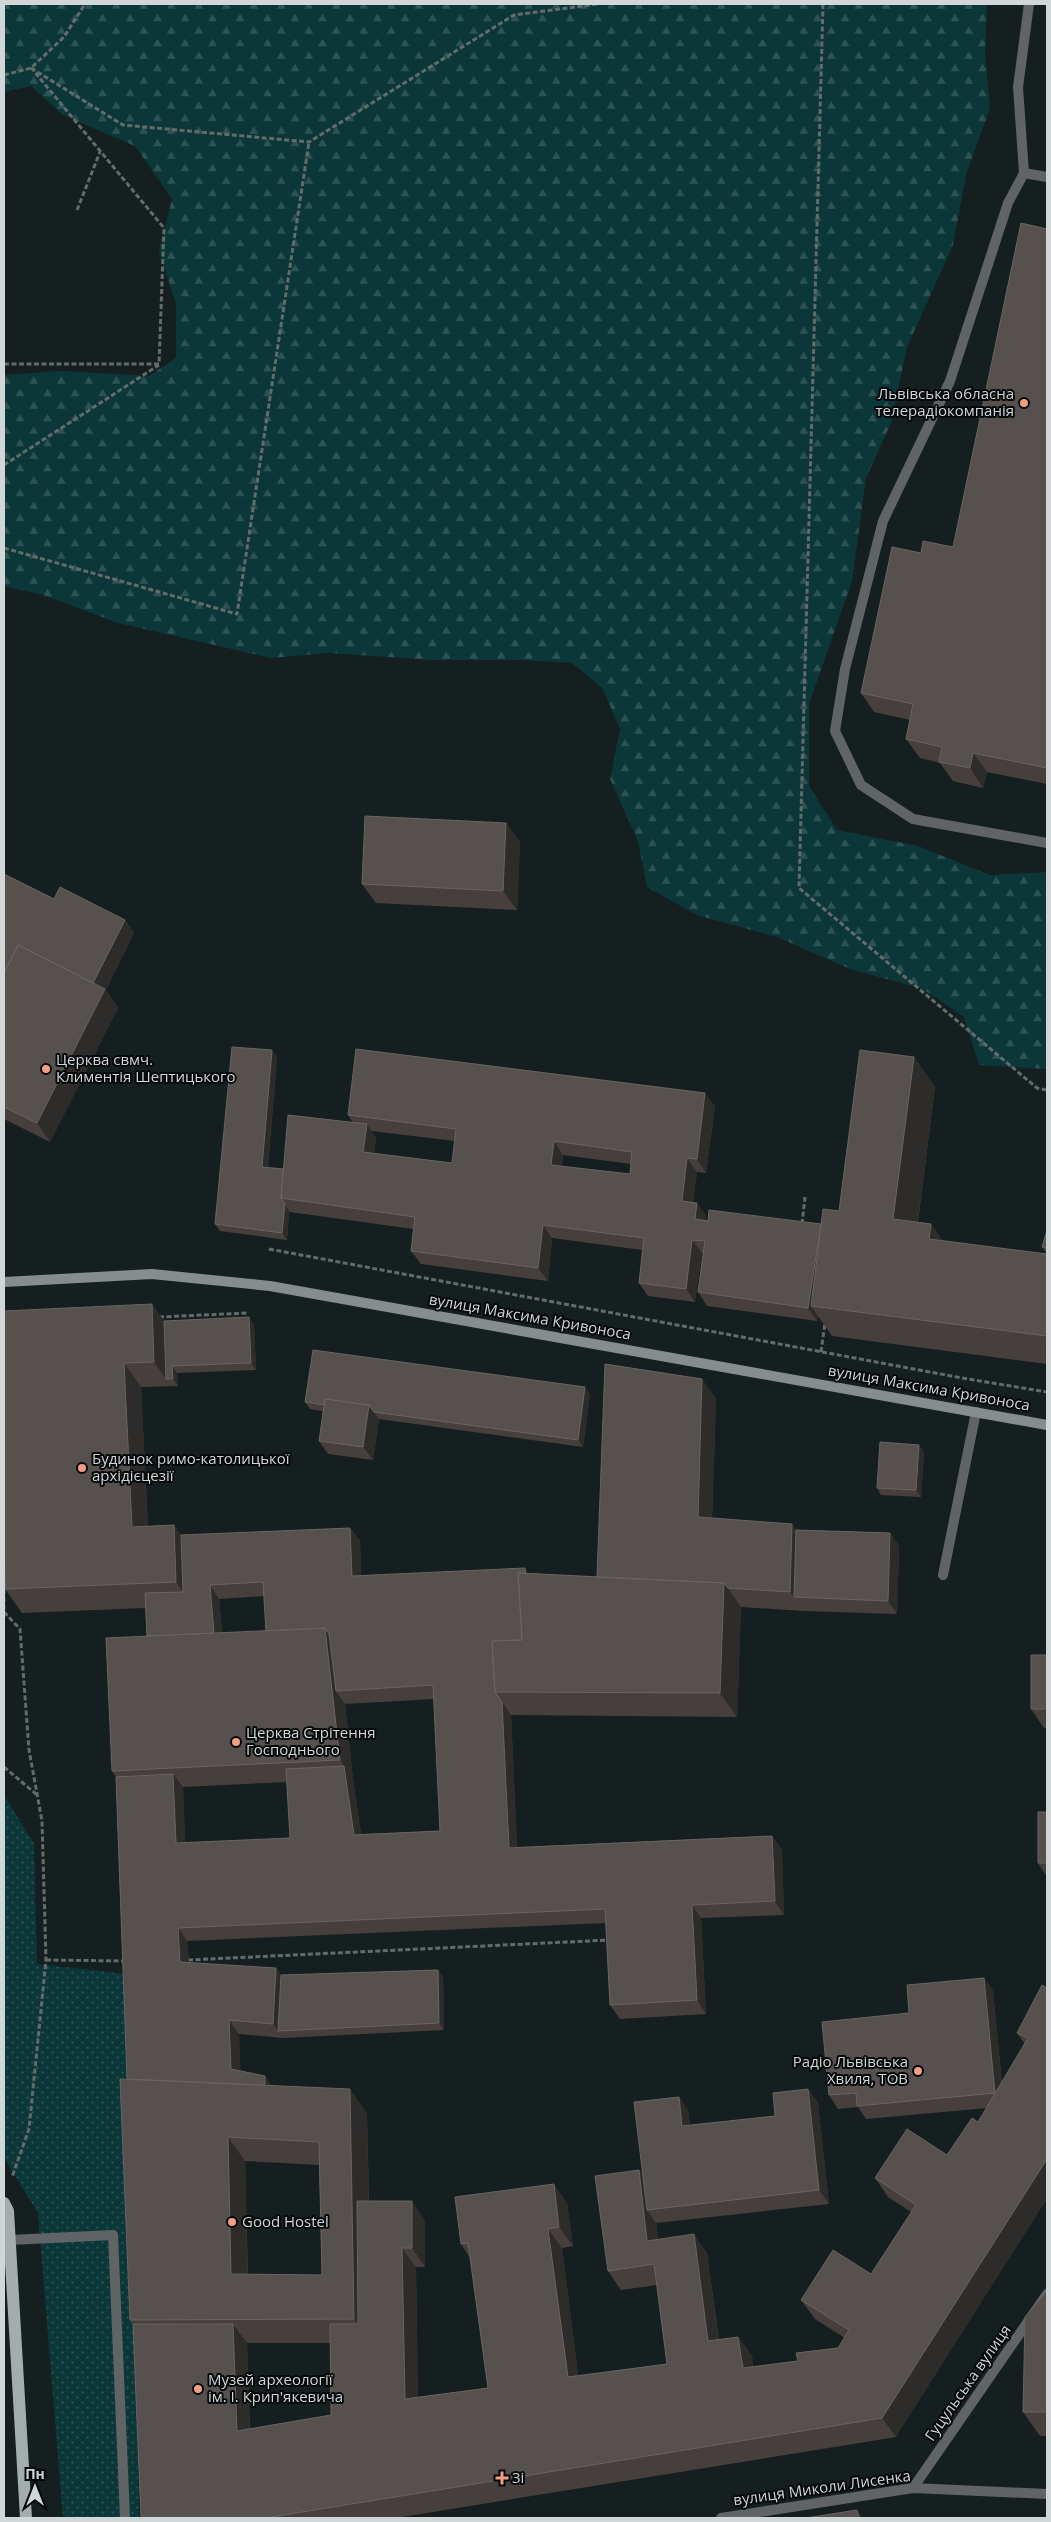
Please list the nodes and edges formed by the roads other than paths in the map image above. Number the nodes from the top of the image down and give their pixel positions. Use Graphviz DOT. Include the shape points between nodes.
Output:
graph roads {
  1 [pos="1028,4"];
  2 [pos="1024,173"];
  3 [pos="1047,176"];
  4 [pos="1047,843"];
  5 [pos="4,1282"];
  6 [pos="976,1412"];
  7 [pos="1047,1425"];
  8 [pos="943,1575"];
  9 [pos="4,2203"];
  10 [pos="10,2240"];
  11 [pos="1047,2294"];
  12 [pos="913,2488"];
  13 [pos="1047,2494"];
  14 [pos="26,2518"];
  15 [pos="125,2518"];
  16 [pos="721,2518"];
  1 -- 2 [label="street" via="1018,87"];
  2 -- 3 [label="street"];
  2 -- 4 [label="street" via="1008,204 950,381 883,521 845,668 835,731 861,786 913,819"];
  5 -- 6 [label="main road, вулиця Максима Кривоноса" via="152,1274 270,1286"];
  6 -- 7 [label="main road, вулиця Максима Кривоноса"];
  6 -- 8 [label="street"];
  9 -- 10 [label="main road" via="8,2211"];
  10 -- 14 [label="main road"];
  10 -- 15 [label="street" via="113,2235"];
  11 -- 12 [label="street, Гуцульська вулиця"];
  12 -- 13 [label="street, вулиця Миколи Лисенка"];
  12 -- 16 [label="street, вулиця Миколи Лисенка"];
}
